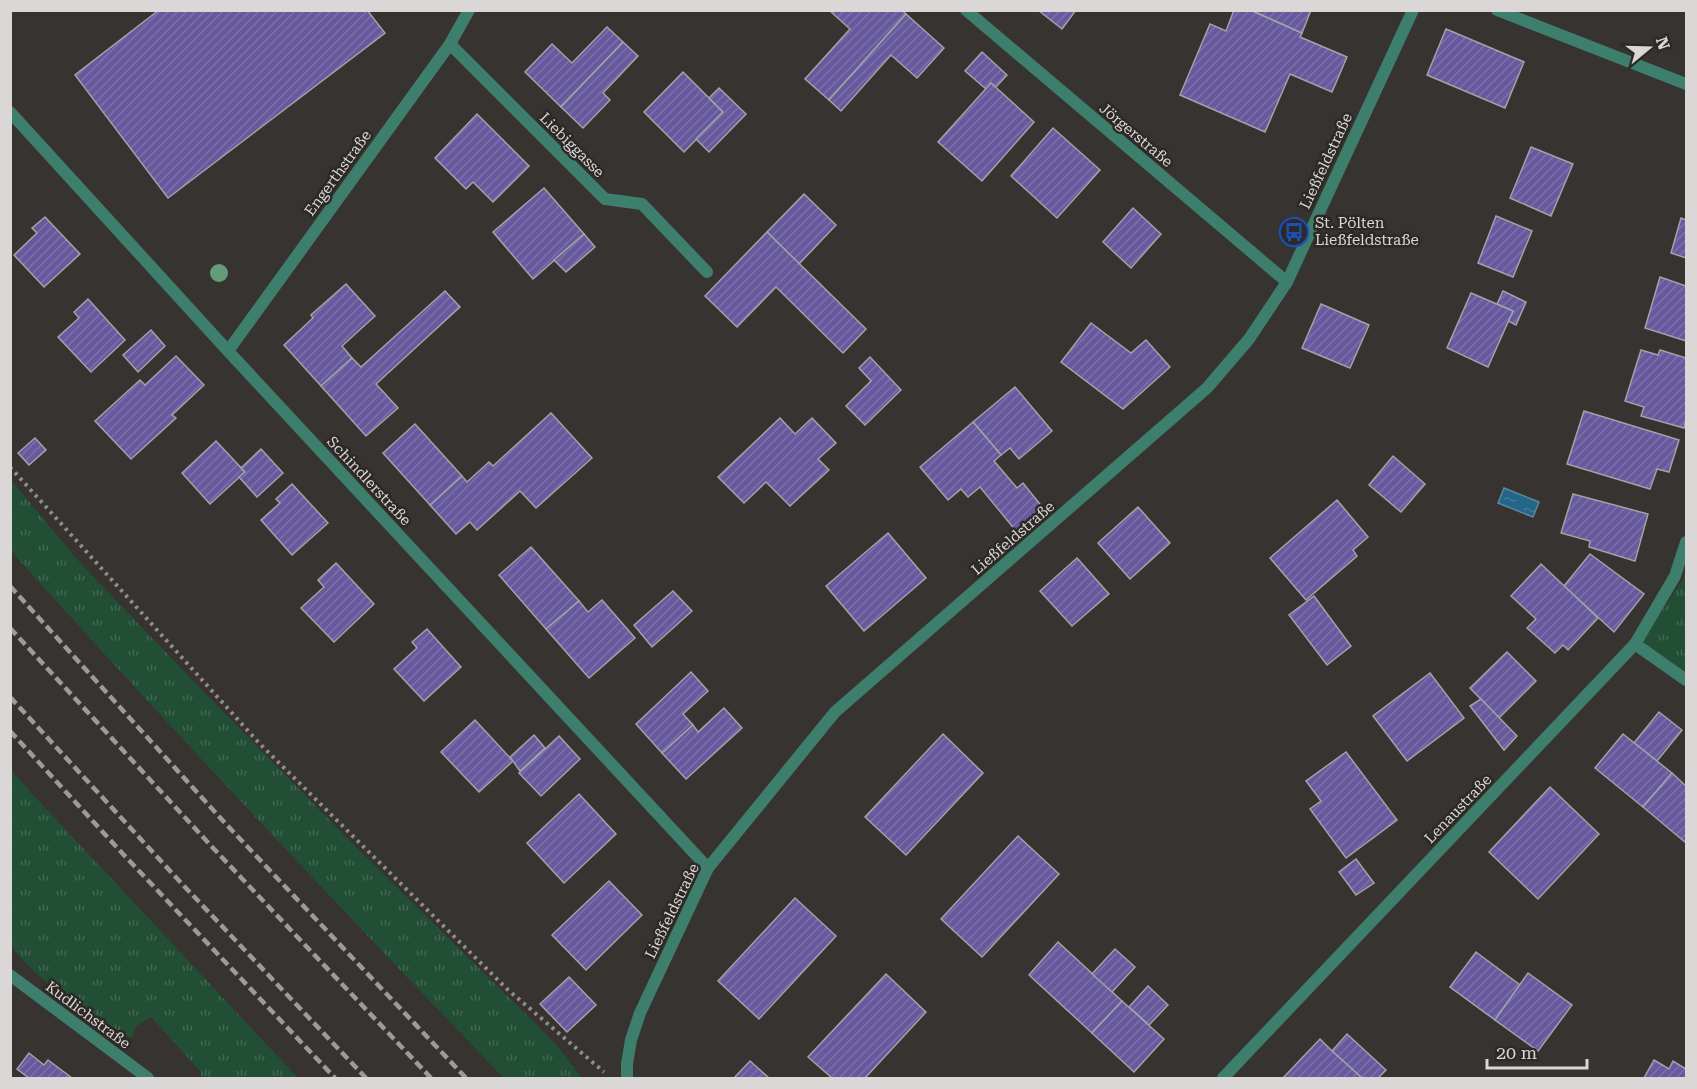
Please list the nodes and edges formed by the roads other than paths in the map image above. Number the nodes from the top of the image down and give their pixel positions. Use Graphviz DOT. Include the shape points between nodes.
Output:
graph roads {
  1 [pos="469,10"];
  2 [pos="966,10"];
  3 [pos="1413,10"];
  4 [pos="1497,10"];
  5 [pos="450,44"];
  6 [pos="1686,84"];
  7 [pos="10,112"];
  8 [pos="707,272"];
  9 [pos="1287,282"];
  10 [pos="228,351"];
  11 [pos="1686,542"];
  12 [pos="1635,644"];
  13 [pos="1686,680"];
  14 [pos="708,868"];
  15 [pos="10,975"];
  16 [pos="148,1078"];
  17 [pos="627,1078"];
  18 [pos="1222,1078"];
  1 -- 5 [label="street, Engerthstraße"];
  2 -- 9 [label="street, Jörgerstraße"];
  3 -- 9 [label="street, Ließfeldstraße"];
  4 -- 6 [label="street"];
  5 -- 8 [label="street, Liebiggasse" via="605,199 642,204"];
  5 -- 10 [label="street, Engerthstraße"];
  7 -- 10 [label="street, Schindlerstraße"];
  9 -- 14 [label="street, Ließfeldstraße" via="1250,339 1207,388 835,712"];
  10 -- 14 [label="street, Schindlerstraße"];
  11 -- 12 [label="street, Lenaustraße" via="1675,576"];
  12 -- 13 [label="street"];
  12 -- 18 [label="street, Lenaustraße"];
  14 -- 17 [label="street, Ließfeldstraße" via="640,1013 631,1040"];
  15 -- 16 [label="street, Kudlichstraße"];
}
